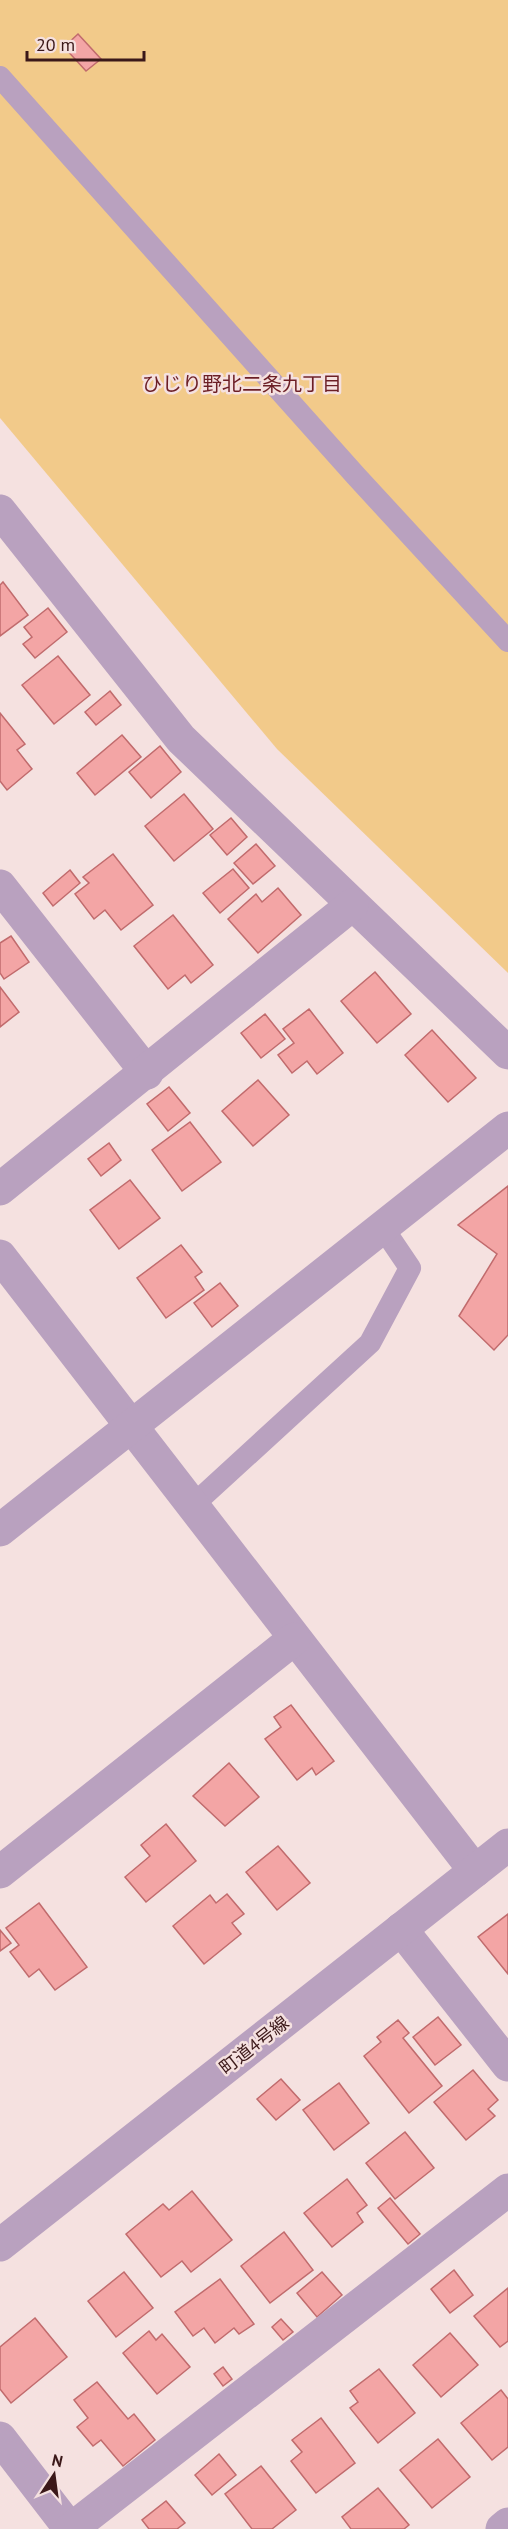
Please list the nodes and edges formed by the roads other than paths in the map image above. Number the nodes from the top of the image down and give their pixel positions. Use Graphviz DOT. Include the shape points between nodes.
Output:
graph roads {
  1 [pos="0,77"];
  2 [pos="0,511"];
  3 [pos="508,641"];
  4 [pos="0,886"];
  5 [pos="352,905"];
  6 [pos="508,1053"];
  7 [pos="147,1073"];
  8 [pos="508,1128"];
  9 [pos="0,1189"];
  10 [pos="383,1228"];
  11 [pos="0,1257"];
  12 [pos="131,1426"];
  13 [pos="192,1506"];
  14 [pos="0,1530"];
  15 [pos="294,1640"];
  16 [pos="508,1845"];
  17 [pos="475,1871"];
  18 [pos="0,1872"];
  19 [pos="401,1929"];
  20 [pos="508,2064"];
  21 [pos="508,2190"];
  22 [pos="0,2245"];
  23 [pos="0,2438"];
  24 [pos="508,2524"];
  25 [pos="70,2529"];
  26 [pos="502,2529"];
  1 -- 3 [label="lane"];
  2 -- 5 [label="street" via="181,739"];
  4 -- 7 [label="street"];
  5 -- 6 [label="street"];
  5 -- 7 [label="street"];
  7 -- 9 [label="street"];
  8 -- 10 [label="street"];
  10 -- 12 [label="street"];
  10 -- 13 [label="lane" via="410,1268 370,1343"];
  11 -- 12 [label="street"];
  12 -- 13 [label="street"];
  12 -- 14 [label="street"];
  13 -- 15 [label="street"];
  15 -- 17 [label="street"];
  15 -- 18 [label="street"];
  16 -- 17 [label="street, 町道4号線"];
  17 -- 19 [label="street, 町道4号線"];
  19 -- 20 [label="street"];
  19 -- 22 [label="street, 町道4号線"];
  21 -- 25 [label="street"];
  23 -- 25 [label="street"];
  24 -- 26 [label="street"];
}
